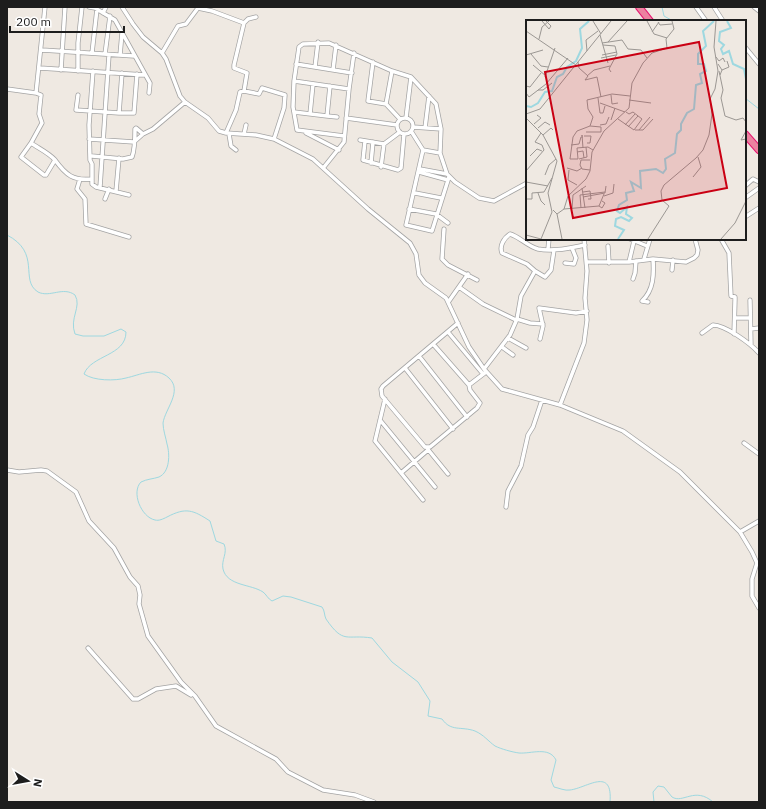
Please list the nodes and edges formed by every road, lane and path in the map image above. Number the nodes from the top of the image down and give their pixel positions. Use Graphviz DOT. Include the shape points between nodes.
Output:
graph roads {
  1 [pos="45,7"];
  2 [pos="65,7"];
  3 [pos="82,7"];
  4 [pos="89,7"];
  5 [pos="106,7"];
  6 [pos="122,7"];
  7 [pos="639,7"];
  8 [pos="696,7"];
  9 [pos="714,7"];
  10 [pos="754,7"];
  11 [pos="97,9"];
  12 [pos="759,10"];
  13 [pos="103,12"];
  14 [pos="110,16"];
  15 [pos="256,17"];
  16 [pos="649,20"];
  17 [pos="705,20"];
  18 [pos="722,20"];
  19 [pos="244,23"];
  20 [pos="122,32"];
  21 [pos="318,42"];
  22 [pos="336,45"];
  23 [pos="746,48"];
  24 [pos="42,50"];
  25 [pos="62,51"];
  26 [pos="78,53"];
  27 [pos="92,53"];
  28 [pos="162,53"];
  29 [pos="354,53"];
  30 [pos="107,54"];
  31 [pos="120,55"];
  32 [pos="134,56"];
  33 [pos="372,62"];
  34 [pos="296,64"];
  35 [pos="759,64"];
  36 [pos="315,67"];
  37 [pos="40,68"];
  38 [pos="61,70"];
  39 [pos="78,70"];
  40 [pos="333,70"];
  41 [pos="392,70"];
  42 [pos="93,72"];
  43 [pos="107,72"];
  44 [pos="352,73"];
  45 [pos="122,74"];
  46 [pos="137,74"];
  47 [pos="145,75"];
  48 [pos="411,77"];
  49 [pos="294,81"];
  50 [pos="313,84"];
  51 [pos="330,86"];
  52 [pos="7,89"];
  53 [pos="350,89"];
  54 [pos="244,91"];
  55 [pos="36,92"];
  56 [pos="149,93"];
  57 [pos="78,95"];
  58 [pos="429,96"];
  59 [pos="185,102"];
  60 [pos="386,104"];
  61 [pos="90,111"];
  62 [pos="105,112"];
  63 [pos="294,112"];
  64 [pos="119,113"];
  65 [pos="310,114"];
  66 [pos="327,116"];
  67 [pos="337,117"];
  68 [pos="346,118"];
  69 [pos="406,118"];
  70 [pos="400,120"];
  71 [pos="397,125"];
  72 [pos="246,126"];
  73 [pos="425,128"];
  74 [pos="412,129"];
  75 [pos="441,129"];
  76 [pos="304,132"];
  77 [pos="402,133"];
  78 [pos="143,134"];
  79 [pos="228,134"];
  80 [pos="244,134"];
  81 [pos="746,135"];
  82 [pos="344,136"];
  83 [pos="89,139"];
  84 [pos="274,139"];
  85 [pos="103,140"];
  86 [pos="134,142"];
  87 [pos="373,142"];
  88 [pos="31,143"];
  89 [pos="384,144"];
  90 [pos="236,150"];
  91 [pos="339,150"];
  92 [pos="423,150"];
  93 [pos="759,150"];
  94 [pos="440,153"];
  95 [pos="92,156"];
  96 [pos="102,157"];
  97 [pos="118,158"];
  98 [pos="55,160"];
  99 [pos="371,163"];
  100 [pos="381,167"];
  101 [pos="324,168"];
  102 [pos="419,170"];
  103 [pos="448,177"];
  104 [pos="80,179"];
  105 [pos="92,179"];
  106 [pos="759,182"];
  107 [pos="526,184"];
  108 [pos="746,185"];
  109 [pos="100,187"];
  110 [pos="759,188"];
  111 [pos="109,189"];
  112 [pos="116,191"];
  113 [pos="415,193"];
  114 [pos="129,195"];
  115 [pos="746,197"];
  116 [pos="441,198"];
  117 [pos="105,199"];
  118 [pos="409,208"];
  119 [pos="759,208"];
  120 [pos="436,214"];
  121 [pos="746,216"];
  122 [pos="448,223"];
  123 [pos="444,229"];
  124 [pos="129,237"];
  125 [pos="549,240"];
  126 [pos="584,240"];
  127 [pos="650,240"];
  128 [pos="695,240"];
  129 [pos="722,240"];
  130 [pos="634,241"];
  131 [pos="585,245"];
  132 [pos="608,246"];
  133 [pos="647,246"];
  134 [pos="572,248"];
  135 [pos="548,250"];
  136 [pos="554,250"];
  137 [pos="644,259"];
  138 [pos="653,259"];
  139 [pos="673,260"];
  140 [pos="636,261"];
  141 [pos="587,262"];
  142 [pos="630,262"];
  143 [pos="565,263"];
  144 [pos="609,263"];
  145 [pos="672,270"];
  146 [pos="535,271"];
  147 [pos="468,274"];
  148 [pos="633,279"];
  149 [pos="477,280"];
  150 [pos="460,287"];
  151 [pos="750,300"];
  152 [pos="449,301"];
  153 [pos="648,302"];
  154 [pos="587,311"];
  155 [pos="735,318"];
  156 [pos="750,318"];
  157 [pos="517,320"];
  158 [pos="458,323"];
  159 [pos="543,324"];
  160 [pos="759,328"];
  161 [pos="751,329"];
  162 [pos="448,332"];
  163 [pos="702,333"];
  164 [pos="734,334"];
  165 [pos="508,338"];
  166 [pos="540,339"];
  167 [pos="433,344"];
  168 [pos="751,345"];
  169 [pos="502,347"];
  170 [pos="526,348"];
  171 [pos="759,353"];
  172 [pos="513,355"];
  173 [pos="419,356"];
  174 [pos="405,368"];
  175 [pos="484,372"];
  176 [pos="469,385"];
  177 [pos="385,399"];
  178 [pos="542,400"];
  179 [pos="560,405"];
  180 [pos="467,417"];
  181 [pos="380,420"];
  182 [pos="453,429"];
  183 [pos="744,443"];
  184 [pos="427,448"];
  185 [pos="759,454"];
  186 [pos="414,462"];
  187 [pos="7,470"];
  188 [pos="401,473"];
  189 [pos="448,474"];
  190 [pos="435,487"];
  191 [pos="423,500"];
  192 [pos="506,507"];
  193 [pos="759,521"];
  194 [pos="740,532"];
  195 [pos="759,608"];
  196 [pos="88,648"];
  197 [pos="196,699"];
  198 [pos="374,802"];
  1 -- 24 [label="street"];
  2 -- 25 [label="street"];
  3 -- 26 [label="street"];
  4 -- 11 [label="street"];
  5 -- 13 [label="street"];
  6 -- 28 [label="street" via="144,37"];
  7 -- 16 [label="highway"];
  8 -- 17 [label="street"];
  9 -- 18 [label="street"];
  10 -- 12 [label="street"];
  11 -- 13 [label="street"];
  11 -- 27 [label="street"];
  13 -- 14 [label="street"];
  14 -- 20 [label="street"];
  14 -- 30 [label="street"];
  15 -- 19 [label="street"];
  19 -- 28 [label="street" via="198,8 186,24 178,26"];
  19 -- 54 [label="street" via="234,66 248,73"];
  20 -- 31 [label="street"];
  20 -- 32 [label="street"];
  21 -- 22 [label="street"];
  21 -- 34 [label="street" via="301,44"];
  21 -- 36 [label="street"];
  22 -- 29 [label="street"];
  22 -- 40 [label="street"];
  23 -- 35 [label="street"];
  24 -- 25 [label="street"];
  24 -- 37 [label="street"];
  25 -- 26 [label="street"];
  25 -- 38 [label="street"];
  26 -- 27 [label="street"];
  26 -- 39 [label="street"];
  27 -- 30 [label="street"];
  28 -- 59 [label="street"];
  29 -- 33 [label="street"];
  29 -- 44 [label="street"];
  30 -- 31 [label="street"];
  30 -- 43 [label="street"];
  31 -- 32 [label="street"];
  32 -- 47 [label="street"];
  33 -- 41 [label="street"];
  33 -- 60 [label="street" via="368,100"];
  34 -- 36 [label="street"];
  34 -- 49 [label="street"];
  36 -- 40 [label="street"];
  37 -- 38 [label="street"];
  37 -- 55 [label="street"];
  38 -- 39 [label="street"];
  39 -- 42 [label="street"];
  40 -- 44 [label="street"];
  41 -- 48 [label="street"];
  41 -- 60 [label="street"];
  42 -- 43 [label="street"];
  42 -- 61 [label="street"];
  43 -- 45 [label="street"];
  43 -- 62 [label="street"];
  44 -- 53 [label="street"];
  45 -- 46 [label="street"];
  45 -- 64 [label="street"];
  46 -- 47 [label="street"];
  46 -- 64 [label="street" via="134,113"];
  47 -- 56 [label="street" via="150,86"];
  48 -- 58 [label="street"];
  48 -- 69 [label="street"];
  49 -- 50 [label="street"];
  49 -- 63 [label="street"];
  50 -- 51 [label="street"];
  50 -- 65 [label="street"];
  51 -- 53 [label="street"];
  51 -- 66 [label="street"];
  52 -- 55 [label="street"];
  53 -- 68 [label="street"];
  54 -- 79 [label="street" via="240,92"];
  54 -- 84 [label="street" via="259,94 262,88 285,95 284,108"];
  55 -- 88 [label="street" via="41,95 39,114 42,123"];
  57 -- 61 [label="street" via="76,110"];
  58 -- 73 [label="street"];
  58 -- 75 [label="street" via="436,104"];
  59 -- 78 [label="street" via="153,129"];
  59 -- 79 [label="street" via="210,119 219,131"];
  60 -- 70 [label="street"];
  61 -- 62 [label="street"];
  61 -- 83 [label="street"];
  62 -- 64 [label="street"];
  62 -- 85 [label="street"];
  63 -- 65 [label="street"];
  63 -- 76 [label="street" via="297,130"];
  65 -- 66 [label="street"];
  66 -- 67 [label="street"];
  68 -- 71 [label="street"];
  68 -- 82 [label="street"];
  69 -- 70 [label="street"];
  69 -- 74 [label="street" via="412,121"];
  70 -- 71 [label="street"];
  71 -- 77 [label="street"];
  72 -- 80 [label="street"];
  73 -- 74 [label="street"];
  73 -- 75 [label="street"];
  74 -- 77 [label="street"];
  74 -- 92 [label="street"];
  75 -- 94 [label="street"];
  76 -- 82 [label="street"];
  76 -- 91 [label="street"];
  77 -- 89 [label="street"];
  77 -- 100 [label="street" via="400,169"];
  78 -- 86 [label="street"];
  78 -- 86 [label="street" via="136,128"];
  79 -- 80 [label="street"];
  79 -- 90 [label="street"];
  80 -- 84 [label="street"];
  81 -- 93 [label="highway"];
  82 -- 91 [label="street" via="344,142"];
  83 -- 85 [label="street"];
  83 -- 105 [label="street"];
  84 -- 101 [label="street" via="313,159"];
  85 -- 86 [label="street"];
  85 -- 96 [label="street"];
  86 -- 97 [label="street" via="132,157"];
  87 -- 89 [label="street"];
  87 -- 99 [label="street"];
  87 -- 99 [label="street" via="362,140 362,160"];
  88 -- 98 [label="street"];
  88 -- 98 [label="street" via="21,157 44,176"];
  89 -- 100 [label="street"];
  91 -- 101 [label="street"];
  92 -- 94 [label="street"];
  92 -- 102 [label="street"];
  94 -- 103 [label="street"];
  95 -- 96 [label="street"];
  96 -- 97 [label="street"];
  96 -- 109 [label="street"];
  97 -- 112 [label="street"];
  98 -- 104 [label="street" via="61,170"];
  99 -- 100 [label="street"];
  101 -- 152 [label="street" via="410,243 416,254 419,275"];
  102 -- 103 [label="street"];
  102 -- 113 [label="street"];
  103 -- 107 [label="street" via="479,198 490,201"];
  103 -- 116 [label="street"];
  104 -- 105 [label="street"];
  104 -- 124 [label="street" via="77,189 85,201 86,224"];
  105 -- 109 [label="street" via="93,185"];
  106 -- 108 [label="street" via="753,179"];
  109 -- 111 [label="street"];
  110 -- 115 [label="street"];
  111 -- 112 [label="street"];
  111 -- 117 [label="street"];
  112 -- 114 [label="street"];
  113 -- 116 [label="street"];
  113 -- 118 [label="street"];
  116 -- 120 [label="street"];
  118 -- 120 [label="street"];
  118 -- 120 [label="street" via="406,225 430,231"];
  119 -- 121 [label="street"];
  120 -- 122 [label="street"];
  123 -- 147 [label="street" via="442,259 448,265"];
  125 -- 135 [label="street"];
  126 -- 131 [label="street"];
  127 -- 133 [label="street"];
  128 -- 139 [label="street" via="698,250 694,258 686,262"];
  129 -- 155 [label="street" via="729,253"];
  130 -- 133 [label="street"];
  130 -- 142 [label="street"];
  131 -- 134 [label="street"];
  131 -- 141 [label="street"];
  132 -- 144 [label="street"];
  133 -- 137 [label="street"];
  134 -- 136 [label="street"];
  134 -- 143 [label="street" via="576,258 574,264"];
  135 -- 136 [label="street"];
  135 -- 146 [label="street" via="538,249 511,234 505,237 502,253 527,264"];
  136 -- 146 [label="street" via="550,272 545,277"];
  137 -- 138 [label="street"];
  137 -- 140 [label="street"];
  138 -- 139 [label="street"];
  138 -- 153 [label="street" via="653,280 649,294 642,301"];
  139 -- 145 [label="street"];
  140 -- 142 [label="street"];
  140 -- 148 [label="street"];
  141 -- 144 [label="street"];
  141 -- 154 [label="street"];
  142 -- 144 [label="street"];
  146 -- 157 [label="street" via="521,296"];
  147 -- 149 [label="street"];
  147 -- 150 [label="street"];
  150 -- 152 [label="street"];
  150 -- 157 [label="street" via="483,304"];
  151 -- 156 [label="street"];
  152 -- 158 [label="street"];
  154 -- 159 [label="street" via="576,313 539,308"];
  154 -- 179 [label="street" via="581,354"];
  155 -- 156 [label="street"];
  155 -- 164 [label="street"];
  156 -- 161 [label="street"];
  157 -- 159 [label="street"];
  157 -- 165 [label="street"];
  158 -- 162 [label="street"];
  158 -- 175 [label="street"];
  159 -- 166 [label="street"];
  160 -- 161 [label="street"];
  161 -- 168 [label="street"];
  162 -- 167 [label="street"];
  162 -- 175 [label="street"];
  163 -- 164 [label="street" via="706,328 716,325"];
  164 -- 168 [label="street"];
  165 -- 169 [label="street"];
  165 -- 170 [label="street"];
  167 -- 173 [label="street"];
  167 -- 176 [label="street"];
  168 -- 171 [label="street"];
  169 -- 172 [label="street"];
  169 -- 175 [label="street"];
  173 -- 174 [label="street"];
  173 -- 180 [label="street"];
  174 -- 177 [label="street" via="383,386 381,392"];
  174 -- 182 [label="street"];
  175 -- 176 [label="street"];
  175 -- 178 [label="street" via="502,389"];
  176 -- 180 [label="street" via="480,405"];
  177 -- 181 [label="street"];
  177 -- 184 [label="street"];
  178 -- 179 [label="street"];
  178 -- 192 [label="street" via="528,435 521,466 508,491"];
  179 -- 194 [label="street" via="623,431 654,452 680,472"];
  180 -- 182 [label="street"];
  181 -- 186 [label="street"];
  181 -- 188 [label="street" via="375,441"];
  182 -- 184 [label="street"];
  183 -- 185 [label="street"];
  184 -- 186 [label="street"];
  184 -- 189 [label="street"];
  186 -- 188 [label="street"];
  186 -- 190 [label="street"];
  187 -- 197 [label="street" via="47,471 76,492 89,521 114,548 138,586 139,604 148,636"];
  188 -- 191 [label="street"];
  193 -- 194 [label="street"];
  194 -- 195 [label="street" via="756,563 751,589"];
  196 -- 197 [label="street" via="133,699 163,687 176,686"];
  197 -- 198 [label="street" via="216,726 276,759 288,772 323,790 355,795"];
}
